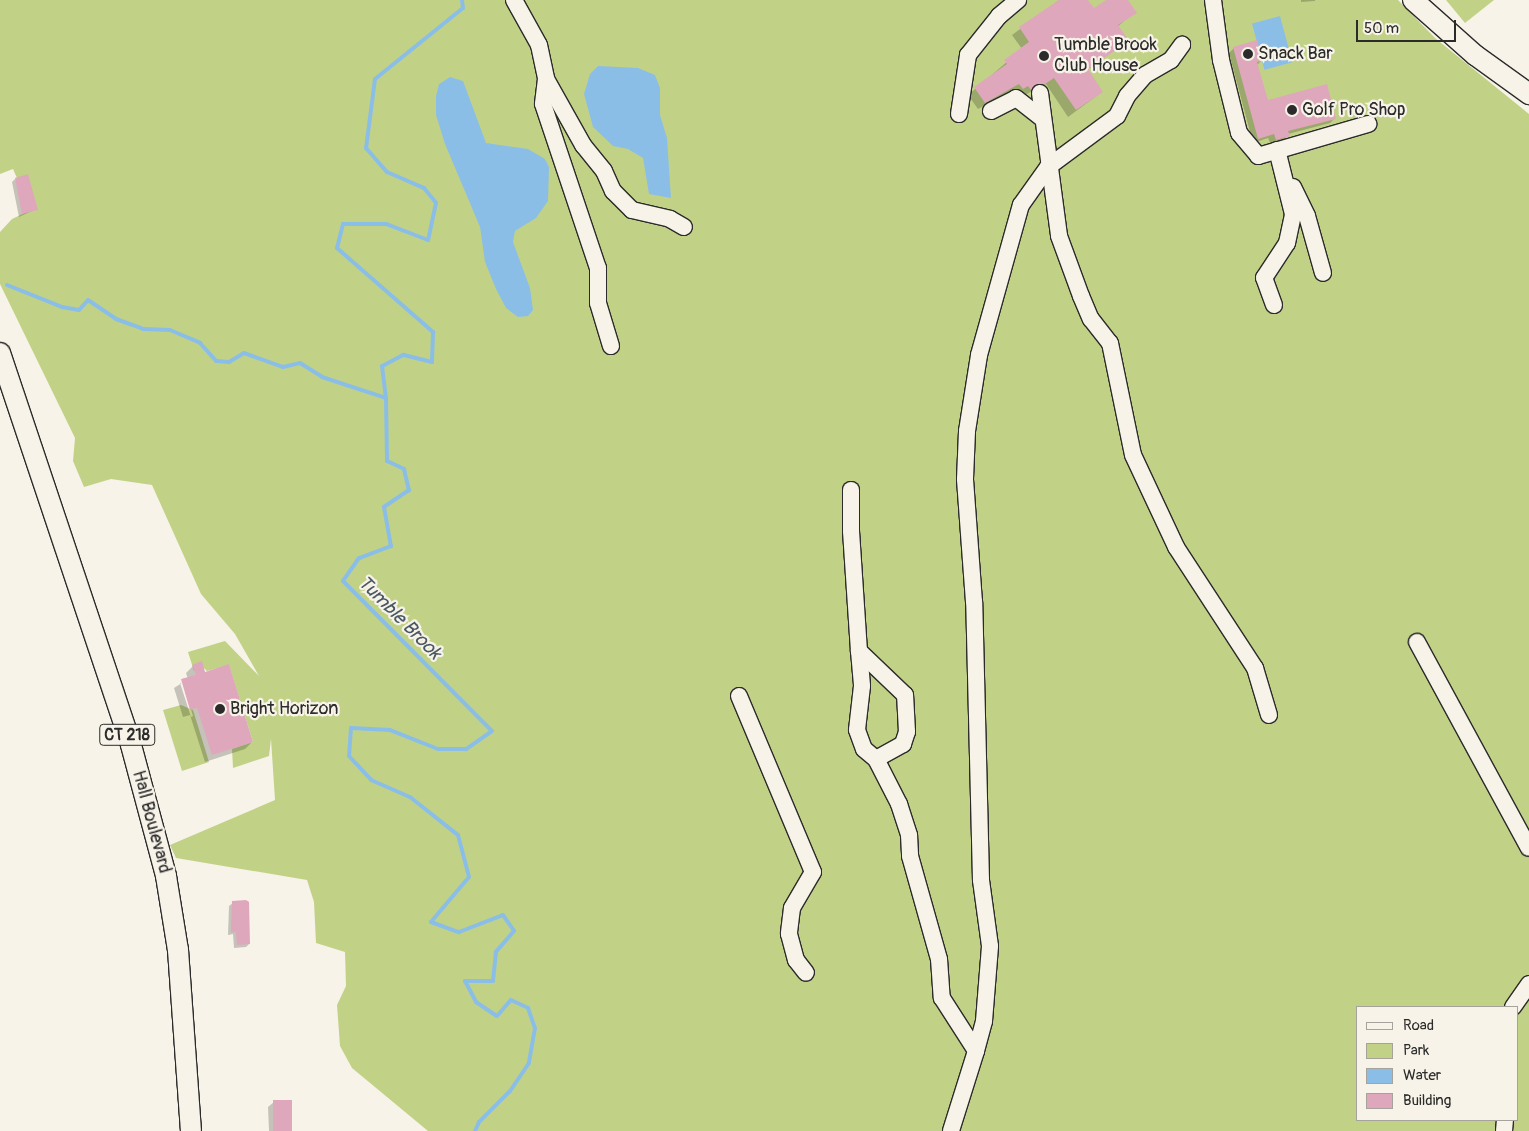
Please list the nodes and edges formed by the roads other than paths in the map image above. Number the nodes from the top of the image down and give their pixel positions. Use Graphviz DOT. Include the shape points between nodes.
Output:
graph roads {
  1 [pos="514,0"];
  2 [pos="1018,0"];
  3 [pos="1213,0"];
  4 [pos="1413,0"];
  5 [pos="1182,45"];
  6 [pos="546,79"];
  7 [pos="1040,93"];
  8 [pos="1529,94"];
  9 [pos="991,111"];
  10 [pos="958,114"];
  11 [pos="1043,119"];
  12 [pos="1368,124"];
  13 [pos="1277,150"];
  14 [pos="1048,167"];
  15 [pos="684,227"];
  16 [pos="1323,273"];
  17 [pos="1274,305"];
  18 [pos="611,346"];
  19 [pos="0,353"];
  20 [pos="851,490"];
  21 [pos="1417,642"];
  22 [pos="859,651"];
  23 [pos="739,696"];
  24 [pos="1269,714"];
  25 [pos="876,759"];
  26 [pos="1529,848"];
  27 [pos="806,973"];
  28 [pos="1529,984"];
  29 [pos="1514,1006"];
  30 [pos="976,1050"];
  31 [pos="191,1131"];
  32 [pos="951,1131"];
  1 -- 6 [label="lane" via="539,45"];
  2 -- 10 [label="lane" via="999,16 968,55"];
  3 -- 13 [label="lane" via="1221,60 1239,133 1258,156"];
  4 -- 8 [label="main road" via="1475,55"];
  5 -- 14 [label="lane" via="1171,60 1146,75 1127,96 1117,116"];
  6 -- 15 [label="lane" via="583,145 604,171 613,192 632,210 670,219"];
  6 -- 18 [label="lane" via="543,104 598,268 598,303"];
  7 -- 11 [label="lane"];
  9 -- 11 [label="lane" via="1016,98"];
  11 -- 14 [label="lane"];
  12 -- 13 [label="lane"];
  13 -- 16 [label="lane" via="1307,216"];
  13 -- 17 [label="lane" via="1293,214 1287,243 1264,278"];
  14 -- 24 [label="lane" via="1062,244 1091,319 1110,343 1134,456 1176,547 1255,668"];
  14 -- 30 [label="lane" via="1021,205 978,355 968,431 966,479 974,602 981,880 990,946 984,1022"];
  19 -- 31 [label="main road, Hall Boulevard / CT 218" via="131,746 166,876 178,950"];
  20 -- 22 [label="lane"];
  21 -- 26 [label="lane"];
  22 -- 25 [label="lane" via="862,686 857,730 864,749"];
  22 -- 25 [label="lane" via="905,695 907,732 903,744"];
  23 -- 27 [label="lane" via="813,872 792,908 789,934 796,960"];
  25 -- 30 [label="lane" via="899,804 909,835 910,856 939,959 942,998"];
  28 -- 29 [label="lane"];
  30 -- 32 [label="lane"];
}
